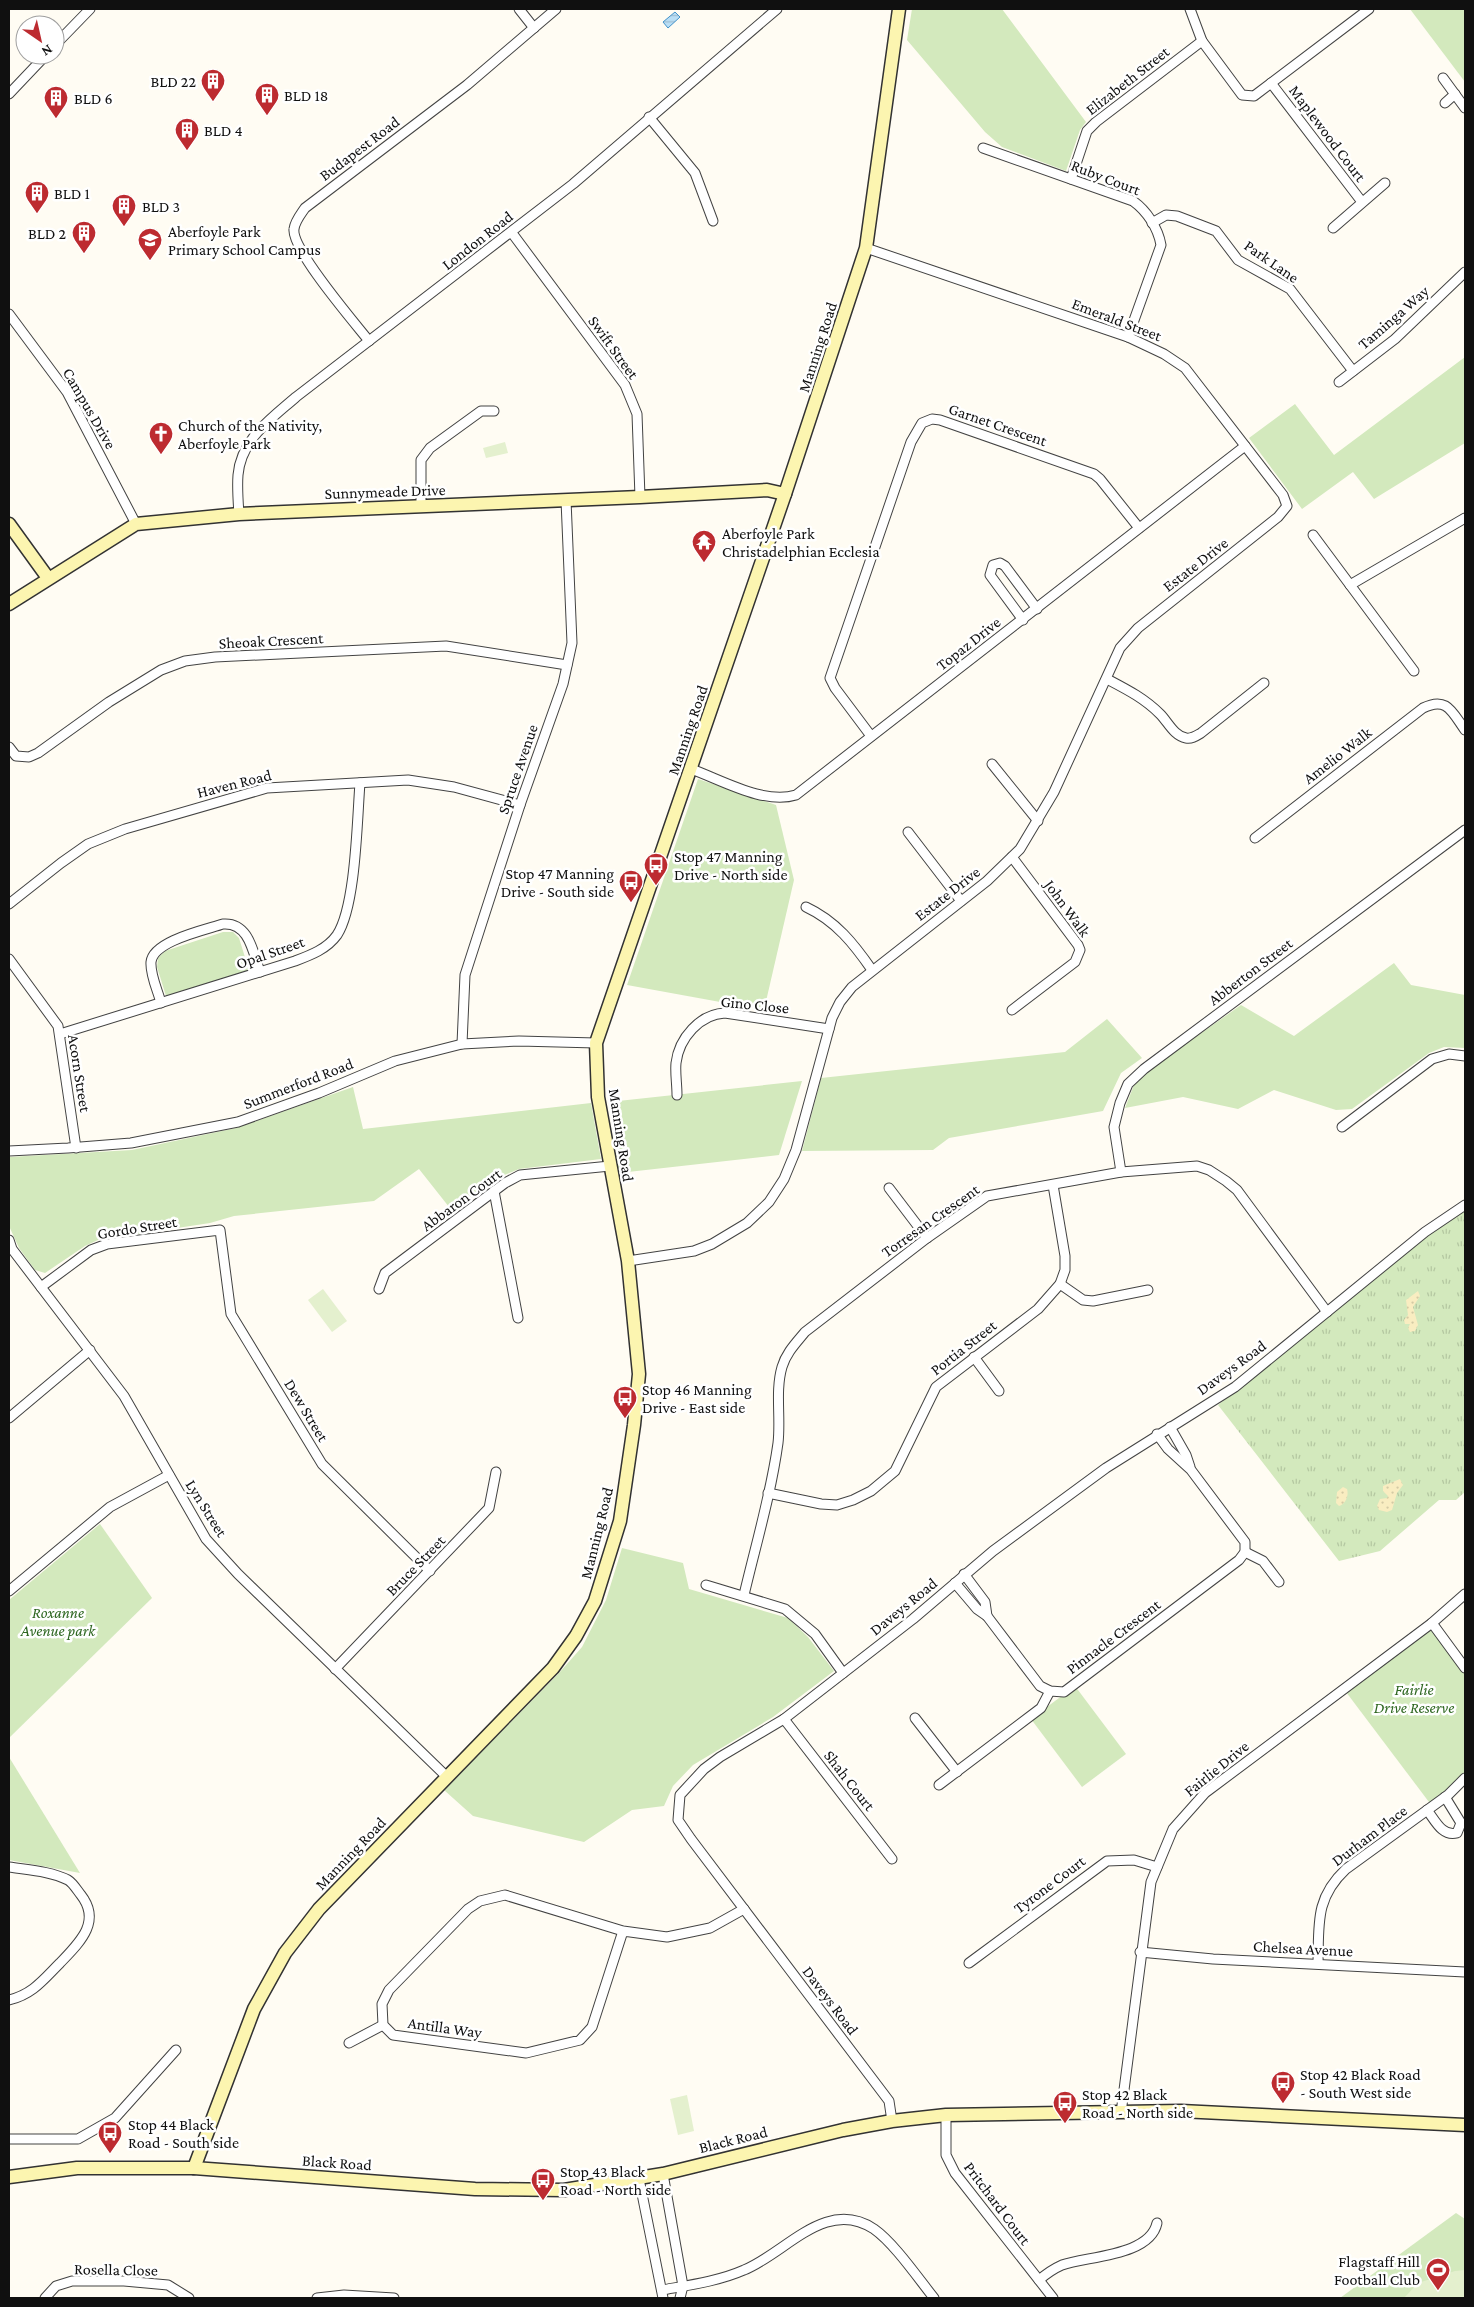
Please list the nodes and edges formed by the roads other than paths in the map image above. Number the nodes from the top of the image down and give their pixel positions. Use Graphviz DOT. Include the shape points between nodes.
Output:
graph roads {
  1 [pos="90,9"];
  2 [pos="519,9"];
  3 [pos="556,9"];
  4 [pos="777,9"];
  5 [pos="899,9"];
  6 [pos="1190,9"];
  7 [pos="1368,9"];
  8 [pos="534,28"];
  9 [pos="65,35"];
  10 [pos="1202,41"];
  11 [pos="37,65"];
  12 [pos="1443,78"];
  13 [pos="1271,83"];
  14 [pos="9,94"];
  15 [pos="1455,94"];
  16 [pos="1445,103"];
  17 [pos="1465,108"];
  18 [pos="649,117"];
  19 [pos="983,148"];
  20 [pos="1071,179"];
  21 [pos="1385,183"];
  22 [pos="1362,202"];
  23 [pos="713,221"];
  24 [pos="1152,223"];
  25 [pos="1333,228"];
  26 [pos="512,233"];
  27 [pos="866,248"];
  28 [pos="1465,272"];
  29 [pos="9,314"];
  30 [pos="1128,337"];
  31 [pos="369,341"];
  32 [pos="1353,371"];
  33 [pos="1339,382"];
  34 [pos="494,412"];
  35 [pos="1245,446"];
  36 [pos="786,494"];
  37 [pos="640,497"];
  38 [pos="566,500"];
  39 [pos="421,506"];
  40 [pos="1284,512"];
  41 [pos="239,514"];
  42 [pos="1465,518"];
  43 [pos="9,524"];
  44 [pos="136,524"];
  45 [pos="1139,528"];
  46 [pos="1313,535"];
  47 [pos="48,578"];
  48 [pos="1350,585"];
  49 [pos="9,604"];
  50 [pos="1037,609"];
  51 [pos="1022,620"];
  52 [pos="567,664"];
  53 [pos="1414,671"];
  54 [pos="1107,679"];
  55 [pos="1264,683"];
  56 [pos="1465,730"];
  57 [pos="871,736"];
  58 [pos="9,747"];
  59 [pos="992,764"];
  60 [pos="691,768"];
  61 [pos="360,783"];
  62 [pos="520,805"];
  63 [pos="1038,820"];
  64 [pos="1465,830"];
  65 [pos="908,832"];
  66 [pos="1255,838"];
  67 [pos="1012,857"];
  68 [pos="961,901"];
  69 [pos="9,904"];
  70 [pos="806,907"];
  71 [pos="9,959"];
  72 [pos="872,970"];
  73 [pos="260,972"];
  74 [pos="161,1003"];
  75 [pos="1012,1010"];
  76 [pos="829,1028"];
  77 [pos="60,1034"];
  78 [pos="596,1043"];
  79 [pos="462,1044"];
  80 [pos="1465,1056"];
  81 [pos="677,1095"];
  82 [pos="1342,1127"];
  83 [pos="76,1148"];
  84 [pos="9,1151"];
  85 [pos="610,1166"];
  86 [pos="1121,1172"];
  87 [pos="1053,1185"];
  88 [pos="889,1188"];
  89 [pos="494,1191"];
  90 [pos="1465,1205"];
  91 [pos="220,1230"];
  92 [pos="927,1238"];
  93 [pos="9,1240"];
  94 [pos="628,1261"];
  95 [pos="1060,1284"];
  96 [pos="41,1287"];
  97 [pos="380,1289"];
  98 [pos="1148,1290"];
  99 [pos="1327,1312"];
  100 [pos="518,1318"];
  101 [pos="90,1350"];
  102 [pos="974,1357"];
  103 [pos="999,1392"];
  104 [pos="9,1418"];
  105 [pos="1170,1427"];
  106 [pos="1158,1434"];
  107 [pos="1191,1470"];
  108 [pos="496,1472"];
  109 [pos="169,1475"];
  110 [pos="768,1493"];
  111 [pos="1245,1552"];
  112 [pos="430,1571"];
  113 [pos="964,1574"];
  114 [pos="1279,1582"];
  115 [pos="955,1583"];
  116 [pos="706,1585"];
  117 [pos="9,1591"];
  118 [pos="1465,1594"];
  119 [pos="744,1595"];
  120 [pos="987,1616"];
  121 [pos="1432,1623"];
  122 [pos="1465,1668"];
  123 [pos="335,1669"];
  124 [pos="843,1673"];
  125 [pos="1050,1691"];
  126 [pos="915,1718"];
  127 [pos="784,1719"];
  128 [pos="957,1772"];
  129 [pos="447,1777"];
  130 [pos="1465,1778"];
  131 [pos="939,1785"];
  132 [pos="1445,1796"];
  133 [pos="1427,1810"];
  134 [pos="892,1860"];
  135 [pos="9,1867"];
  136 [pos="1157,1867"];
  137 [pos="744,1909"];
  138 [pos="623,1931"];
  139 [pos="1140,1952"];
  140 [pos="969,1963"];
  141 [pos="1318,1963"];
  142 [pos="1465,1972"];
  143 [pos="9,2000"];
  144 [pos="383,2025"];
  145 [pos="349,2044"];
  146 [pos="176,2050"];
  147 [pos="1121,2113"];
  148 [pos="946,2116"];
  149 [pos="892,2121"];
  150 [pos="1465,2125"];
  151 [pos="9,2139"];
  152 [pos="194,2168"];
  153 [pos="664,2174"];
  154 [pos="9,2177"];
  155 [pos="639,2179"];
  156 [pos="1157,2223"];
  157 [pos="1039,2280"];
  158 [pos="683,2286"];
  159 [pos="663,2294"];
  160 [pos="45,2298"];
  161 [pos="189,2298"];
  162 [pos="317,2298"];
  163 [pos="394,2298"];
  164 [pos="680,2298"];
  165 [pos="934,2298"];
  166 [pos="1053,2298"];
  1 -- 9 [label="street"];
  2 -- 8 [label="street"];
  3 -- 8 [label="street, Budapest Road"];
  4 -- 18 [label="street, London Road"];
  5 -- 27 [label="street, Manning Road"];
  6 -- 10 [label="street"];
  7 -- 13 [label="street"];
  8 -- 31 [label="street, Budapest Road" via="467,85 304,208 298,218 294,229 299,250"];
  10 -- 13 [label="street" via="1242,95 1254,96"];
  10 -- 20 [label="street, Elizabeth Street" via="1087,131"];
  11 -- 14 [label="street"];
  12 -- 15 [label="street"];
  13 -- 22 [label="street, Maplewood Court"];
  15 -- 16 [label="street"];
  15 -- 17 [label="street"];
  18 -- 23 [label="street" via="695,173"];
  18 -- 26 [label="street, London Road"];
  19 -- 20 [label="street, Ruby Court"];
  20 -- 24 [label="street, Ruby Court" via="1133,201"];
  21 -- 22 [label="street, Maplewood Court"];
  22 -- 25 [label="street, Maplewood Court"];
  24 -- 30 [label="street, Ruby Court" via="1159,232 1161,245"];
  24 -- 32 [label="street, Park Lane" via="1166,216 1177,216 1216,231 1238,260 1290,289"];
  26 -- 31 [label="street, London Road"];
  26 -- 37 [label="street, Swift Street" via="625,385 637,414"];
  27 -- 30 [label="street, Emerald Street"];
  27 -- 36 [label="street, Manning Road"];
  28 -- 32 [label="street, Taminga Way" via="1395,339"];
  29 -- 44 [label="street, Campus Drive" via="67,392"];
  30 -- 35 [label="street, Emerald Street" via="1185,368"];
  31 -- 41 [label="street, London Road" via="255,433 241,456"];
  32 -- 33 [label="street, Taminga Way"];
  34 -- 39 [label="street" via="481,411 430,448 421,460"];
  35 -- 40 [label="street, Emerald Street" via="1283,495 1287,506"];
  35 -- 45 [label="street, Topaz Drive"];
  36 -- 37 [label="street, Sunnymeade Drive" via="768,490"];
  36 -- 60 [label="street, Manning Road"];
  37 -- 38 [label="street, Sunnymeade Drive"];
  38 -- 39 [label="street, Sunnymeade Drive"];
  38 -- 52 [label="street, Spruce Avenue" via="572,642"];
  39 -- 41 [label="street, Sunnymeade Drive"];
  40 -- 54 [label="street, Estate Drive" via="1138,628 1120,648"];
  41 -- 44 [label="street, Sunnymeade Drive"];
  42 -- 48 [label="street"];
  43 -- 47 [label="street"];
  44 -- 47 [label="street, Sunnymeade Drive"];
  45 -- 50 [label="street, Topaz Drive"];
  45 -- 57 [label="street, Garnet Crescent" via="1094,474 940,420 922,423 911,442 830,678"];
  46 -- 48 [label="street"];
  47 -- 49 [label="street, Sunnymeade Drive"];
  48 -- 53 [label="street"];
  50 -- 51 [label="street, Topaz Drive"];
  50 -- 51 [label="street" via="1005,566 1000,563 993,565 990,575"];
  51 -- 57 [label="street, Topaz Drive"];
  52 -- 58 [label="street, Sheoak Crescent" via="446,646 185,661 161,670 109,702 38,753 29,757 16,756"];
  52 -- 62 [label="street, Spruce Avenue" via="563,684"];
  54 -- 55 [label="street" via="1146,701 1175,733 1185,738 1201,733"];
  54 -- 63 [label="street, Estate Drive"];
  56 -- 66 [label="street, Amelio Walk" via="1448,707 1441,702 1432,703"];
  57 -- 60 [label="street, Topaz Drive" via="796,795 786,798 760,795"];
  59 -- 63 [label="street"];
  60 -- 78 [label="street, Manning Road"];
  61 -- 62 [label="street, Haven Road" via="408,780 445,785"];
  61 -- 69 [label="street, Haven Road" via="266,788 125,829 88,844"];
  61 -- 73 [label="street, Opal Street" via="351,887 344,923 327,946 314,954"];
  62 -- 79 [label="street, Spruce Avenue" via="465,976"];
  63 -- 67 [label="street, Estate Drive"];
  64 -- 86 [label="street, Abberton Street" via="1128,1084 1114,1127"];
  65 -- 68 [label="street"];
  67 -- 68 [label="street, Estate Drive"];
  67 -- 75 [label="street, John Walk" via="1080,950 1075,962"];
  68 -- 72 [label="street, Estate Drive"];
  70 -- 72 [label="street" via="846,936"];
  71 -- 77 [label="street, Acorn Street" via="58,1026"];
  72 -- 76 [label="street, Estate Drive" via="840,1002"];
  73 -- 74 [label="street, Opal Street"];
  73 -- 74 [label="street" via="246,933 232,924 222,924 158,948 153,955 151,969"];
  74 -- 77 [label="street, Opal Street"];
  76 -- 81 [label="street, Gino Close" via="725,1013 709,1016 684,1040 676,1062"];
  76 -- 94 [label="street, Estate Drive" via="796,1150 784,1179 769,1202 747,1223 712,1244 694,1251"];
  77 -- 83 [label="street, Acorn Street"];
  78 -- 79 [label="street, Summerford Road" via="519,1041"];
  78 -- 85 [label="street, Manning Road" via="598,1097"];
  79 -- 83 [label="street, Summerford Road" via="394,1061 238,1122 131,1143"];
  80 -- 82 [label="street" via="1449,1054 1432,1060"];
  83 -- 84 [label="street, Summerford Road"];
  85 -- 89 [label="street, Abbaron Court" via="520,1175"];
  85 -- 94 [label="street, Manning Road"];
  86 -- 87 [label="street, Torresan Crescent"];
  86 -- 99 [label="street, Torresan Crescent" via="1196,1166 1226,1180 1237,1190"];
  87 -- 92 [label="street, Torresan Crescent" via="987,1196"];
  87 -- 95 [label="street, Portia Street" via="1065,1256"];
  88 -- 92 [label="street"];
  89 -- 97 [label="street, Abbaron Court" via="385,1273"];
  89 -- 100 [label="street"];
  90 -- 99 [label="street, Daveys Road" via="1431,1228"];
  91 -- 96 [label="street, Gordo Street" via="107,1244 91,1250"];
  91 -- 112 [label="street, Dew Street" via="231,1314 322,1464"];
  92 -- 110 [label="street, Torresan Crescent" via="805,1332 791,1348 779,1382 778,1441"];
  93 -- 96 [label="street, Lyn Street" via="12,1249"];
  94 -- 129 [label="street, Manning Road" via="639,1374 620,1521 596,1601 553,1668"];
  95 -- 98 [label="street" via="1083,1300 1093,1301"];
  95 -- 102 [label="street, Portia Street" via="1038,1309"];
  96 -- 101 [label="street, Lyn Street"];
  99 -- 105 [label="street, Daveys Road" via="1235,1387"];
  101 -- 104 [label="street"];
  101 -- 109 [label="street, Lyn Street" via="124,1396"];
  102 -- 103 [label="street"];
  102 -- 110 [label="street, Portia Street" via="936,1387 894,1471 871,1491 837,1505"];
  105 -- 106 [label="street, Daveys Road"];
  105 -- 107 [label="street"];
  106 -- 107 [label="street" via="1168,1449"];
  106 -- 113 [label="street, Daveys Road" via="1106,1468"];
  107 -- 111 [label="street" via="1245,1542"];
  108 -- 112 [label="street, Bruce Street" via="489,1508"];
  109 -- 117 [label="street" via="110,1507"];
  109 -- 123 [label="street, Lyn Street" via="206,1539"];
  110 -- 119 [label="street, Torresan Crescent"];
  111 -- 114 [label="street" via="1263,1561"];
  111 -- 125 [label="street, Pinnacle Crescent" via="1239,1560 1064,1692"];
  112 -- 123 [label="street, Bruce Street"];
  113 -- 115 [label="street, Daveys Road"];
  113 -- 120 [label="street" via="984,1602"];
  115 -- 120 [label="street"];
  115 -- 124 [label="street, Daveys Road"];
  116 -- 119 [label="street"];
  118 -- 121 [label="street, Fairlie Drive"];
  119 -- 124 [label="street" via="785,1609 798,1618 815,1634"];
  120 -- 125 [label="street" via="1040,1686"];
  121 -- 122 [label="street"];
  121 -- 136 [label="street, Fairlie Drive" via="1205,1793 1173,1829"];
  123 -- 129 [label="street, Lyn Street"];
  124 -- 127 [label="street, Daveys Road"];
  125 -- 128 [label="street" via="1041,1708"];
  126 -- 128 [label="street"];
  127 -- 134 [label="street, Shah Court"];
  127 -- 137 [label="street, Daveys Road" via="720,1757 689,1783 680,1795 678,1820"];
  128 -- 131 [label="street"];
  129 -- 152 [label="street, Manning Road" via="319,1909 285,1953 254,2009"];
  130 -- 132 [label="street, Durham Place"];
  132 -- 133 [label="street, Durham Place"];
  132 -- 133 [label="street" via="1461,1823 1457,1833 1443,1832"];
  133 -- 141 [label="street, Durham Place" via="1333,1881 1324,1896 1319,1919"];
  135 -- 143 [label="street" via="50,1873 70,1881 86,1902 89,1923 82,1941 34,1989"];
  136 -- 139 [label="street, Fairlie Drive" via="1151,1882"];
  136 -- 140 [label="street, Tyrone Court" via="1134,1860 1107,1861"];
  137 -- 138 [label="street" via="710,1928 667,1937"];
  137 -- 149 [label="street, Daveys Road" via="889,2101"];
  138 -- 144 [label="street" via="505,1895 480,1901 468,1909 389,1990 382,2004"];
  138 -- 144 [label="street, Antilla Way" via="592,2027 580,2040 526,2053 392,2035"];
  139 -- 141 [label="street, Chelsea Avenue"];
  139 -- 147 [label="street, Fairlie Drive"];
  141 -- 142 [label="street, Chelsea Avenue"];
  144 -- 145 [label="street"];
  146 -- 151 [label="street" via="115,2118 78,2139"];
  147 -- 148 [label="street, Black Road"];
  147 -- 150 [label="street, Black Road" via="1181,2111"];
  148 -- 149 [label="street, Black Road"];
  148 -- 157 [label="street, Pritchard Court" via="946,2155 955,2173"];
  149 -- 153 [label="street, Black Road"];
  152 -- 154 [label="street, Black Road" via="77,2168"];
  152 -- 155 [label="street, Black Road" via="475,2189 564,2190"];
  153 -- 155 [label="street, Black Road"];
  153 -- 158 [label="street"];
  155 -- 159 [label="street"];
  156 -- 157 [label="street" via="1150,2236 1127,2250 1062,2265"];
  157 -- 166 [label="street, Pritchard Court"];
  158 -- 159 [label="street"];
  158 -- 164 [label="street"];
  158 -- 165 [label="street" via="745,2270 814,2227 830,2220 847,2218 873,2229"];
  160 -- 161 [label="street, Rosella Close" via="56,2286 72,2281 168,2285"];
  162 -- 163 [label="street" via="344,2295"];
}
